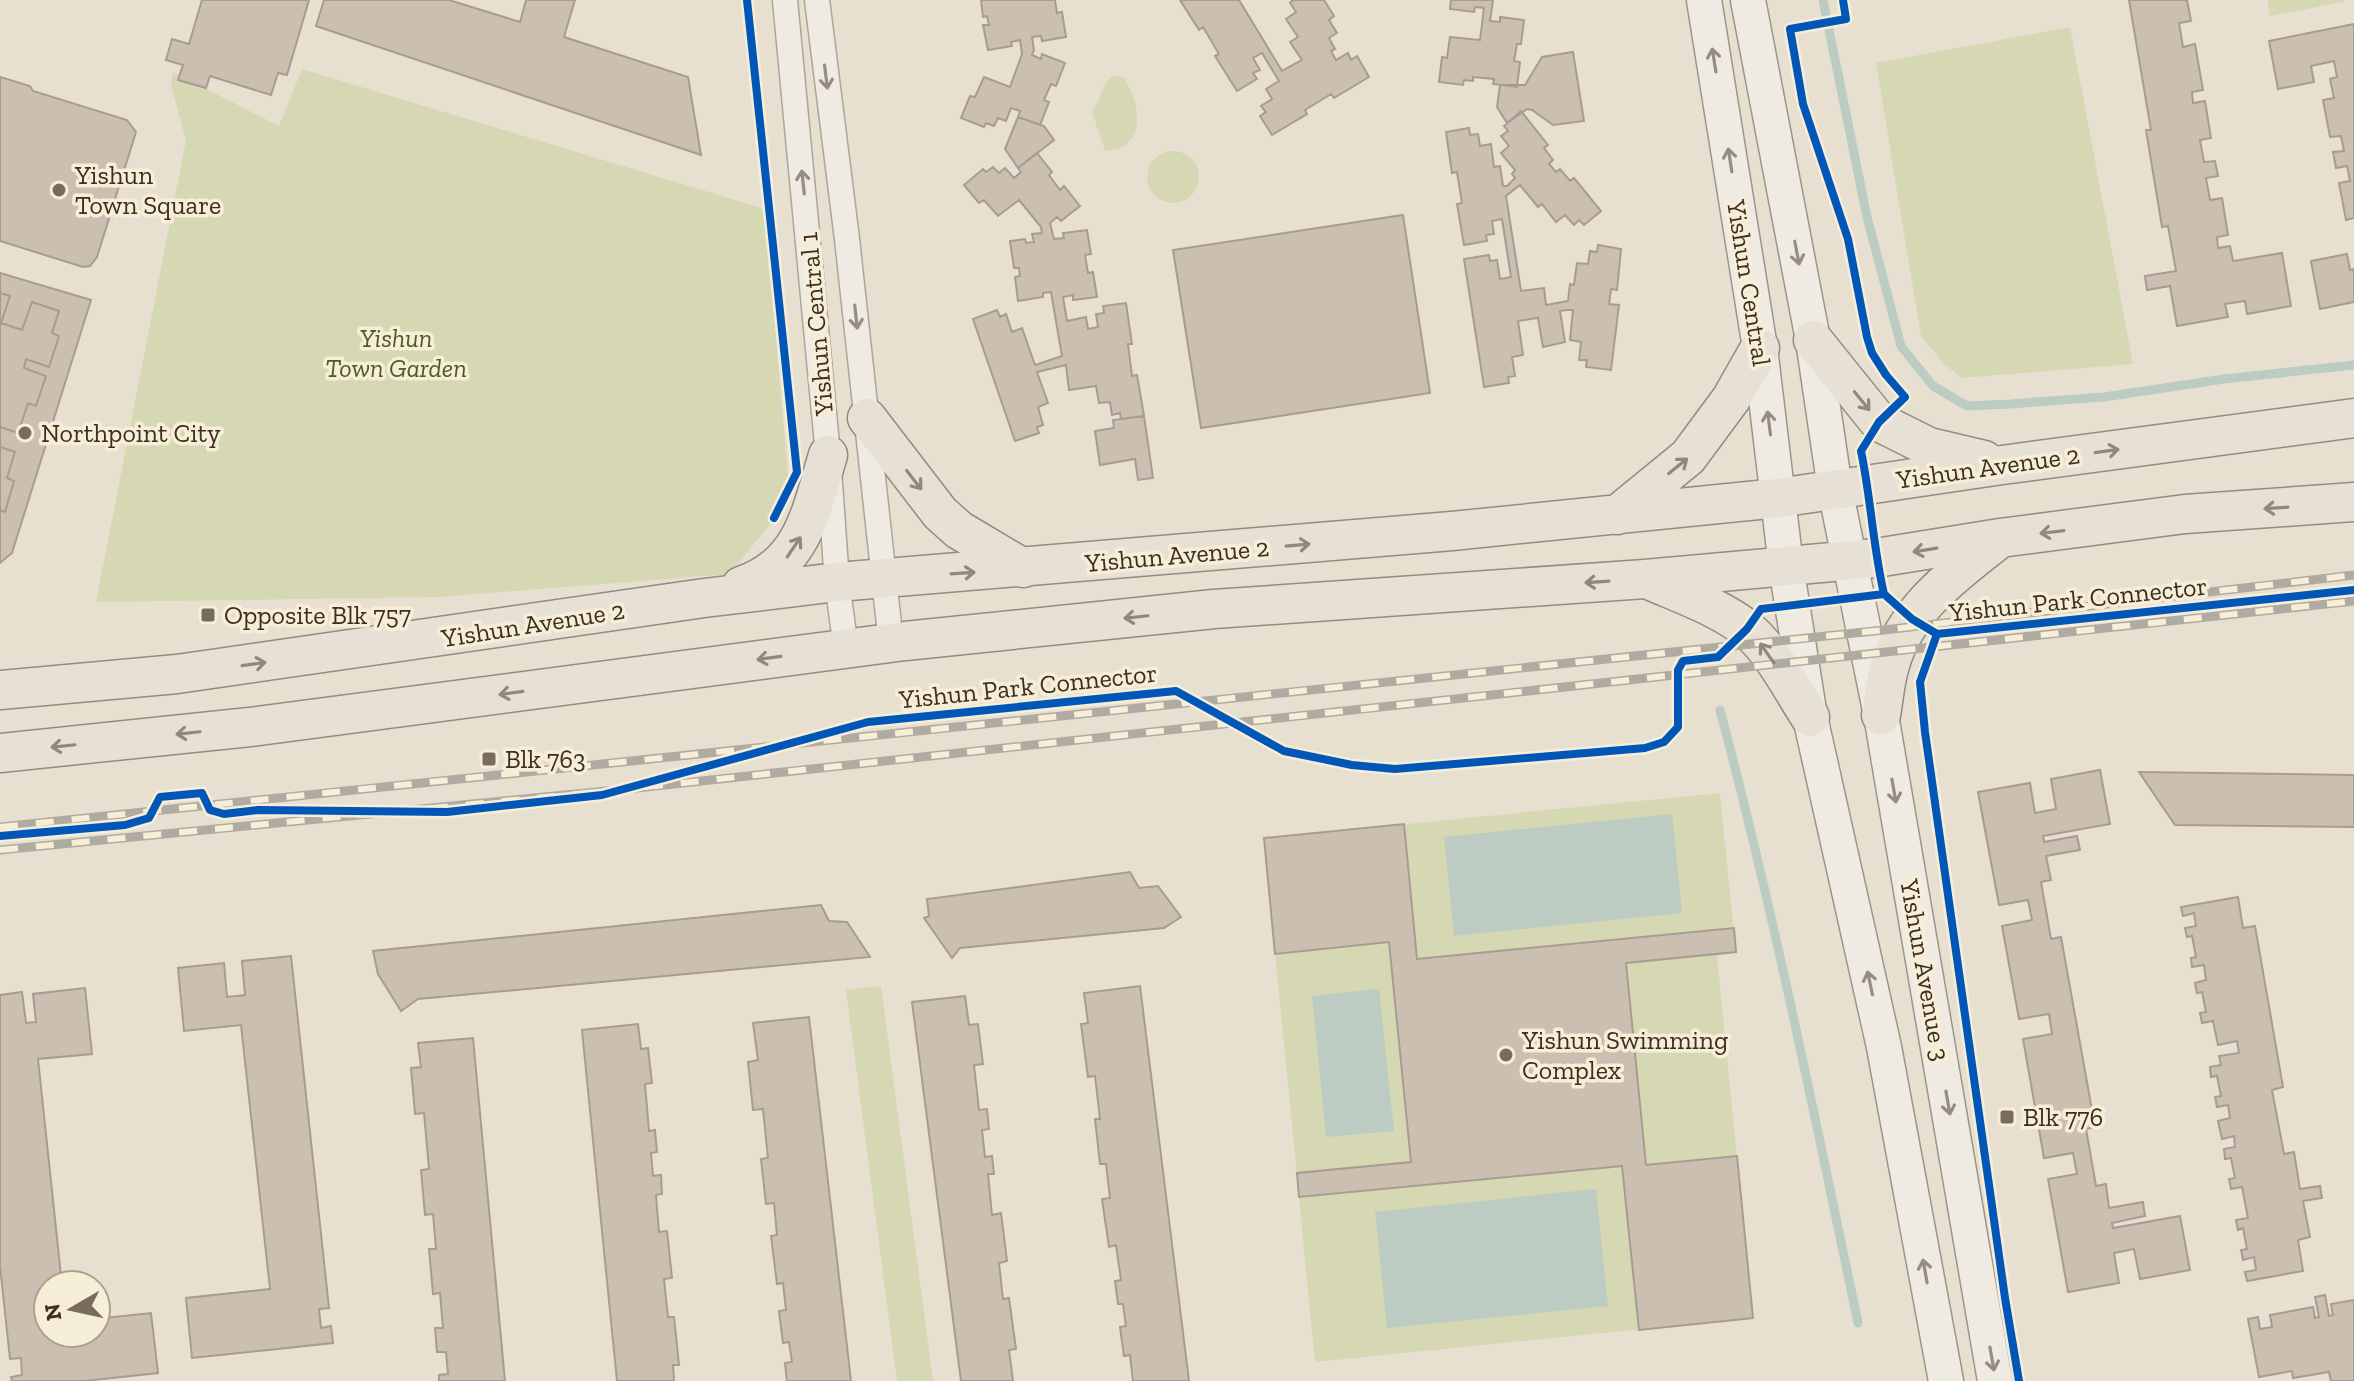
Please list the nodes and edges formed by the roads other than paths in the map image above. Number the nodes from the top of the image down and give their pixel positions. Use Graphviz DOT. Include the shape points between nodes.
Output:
graph roads {
  1 [pos="785,0"];
  2 [pos="817,0"];
  3 [pos="1704,0"];
  4 [pos="1748,0"];
  5 [pos="1813,340"];
  6 [pos="1760,348"];
  7 [pos="867,418"];
  8 [pos="2354,418"];
  9 [pos="828,455"];
  10 [pos="2002,465"];
  11 [pos="1835,489"];
  12 [pos="1778,498"];
  13 [pos="2354,502"];
  14 [pos="1617,515"];
  15 [pos="2000,538"];
  16 [pos="1849,560"];
  17 [pos="1786,566"];
  18 [pos="1023,568"];
  19 [pos="885,578"];
  20 [pos="1645,579"];
  21 [pos="837,582"];
  22 [pos="704,598"];
  23 [pos="891,643"];
  24 [pos="846,649"];
  25 [pos="0,690"];
  26 [pos="1881,715"];
  27 [pos="1810,717"];
  28 [pos="0,753"];
  29 [pos="1946,1381"];
  30 [pos="1995,1381"];
  9 -- 1 [label="street, Yishun Central 1, one-way"];
  2 -- 7 [label="street, Yishun Central 1, one-way"];
  6 -- 3 [label="main road, Yishun Central, one-way"];
  4 -- 5 [label="main road, Yishun Central, one-way"];
  5 -- 10 [label="main road, one-way" via="1879,422 1929,447"];
  5 -- 11 [label="main road, Yishun Central"];
  12 -- 6 [label="main road, Yishun Central, one-way"];
  14 -- 6 [label="main road, one-way" via="1688,457"];
  7 -- 18 [label="main road, one-way" via="940,513"];
  7 -- 19 [label="street, Yishun Central 1"];
  10 -- 8 [label="main road, Yishun Avenue 2, one-way"];
  9 -- 21 [label="street, Yishun Central 1"];
  22 -- 9 [label="main road, one-way" via="756,581 786,559 805,528"];
  10 -- 11 [label="main road, Yishun Avenue 2"];
  11 -- 12 [label="main road, Yishun Avenue 2"];
  11 -- 16 [label="main road, Yishun Central"];
  12 -- 14 [label="main road, Yishun Avenue 2"];
  12 -- 17 [label="main road, Yishun Central"];
  13 -- 15 [label="main road, one-way" via="2185,514"];
  18 -- 14 [label="main road, Yishun Avenue 2, one-way"];
  15 -- 16 [label="main road, one-way"];
  15 -- 26 [label="main road" via="1930,595 1912,619 1890,664"];
  16 -- 17 [label="main road"];
  16 -- 26 [label="main road, Yishun Avenue 3"];
  17 -- 20 [label="main road"];
  17 -- 27 [label="main road, Yishun Avenue 3"];
  19 -- 18 [label="main road, Yishun Avenue 2, one-way"];
  19 -- 21 [label="main road, Yishun Avenue 2"];
  19 -- 23 [label="street, Yishun Central 1"];
  20 -- 23 [label="main road, one-way" via="1214,609"];
  27 -- 20 [label="main road, one-way" via="1747,629"];
  21 -- 22 [label="main road, Yishun Avenue 2"];
  21 -- 24 [label="street, Yishun Central 1"];
  25 -- 22 [label="main road, Yishun Avenue 2, one-way" via="177,674"];
  23 -- 24 [label="main road"];
  24 -- 28 [label="main road, one-way" via="250,727"];
  26 -- 30 [label="main road, Yishun Avenue 3, one-way"];
  29 -- 27 [label="main road, Yishun Avenue 3, one-way" via="1884,1047"];
}
